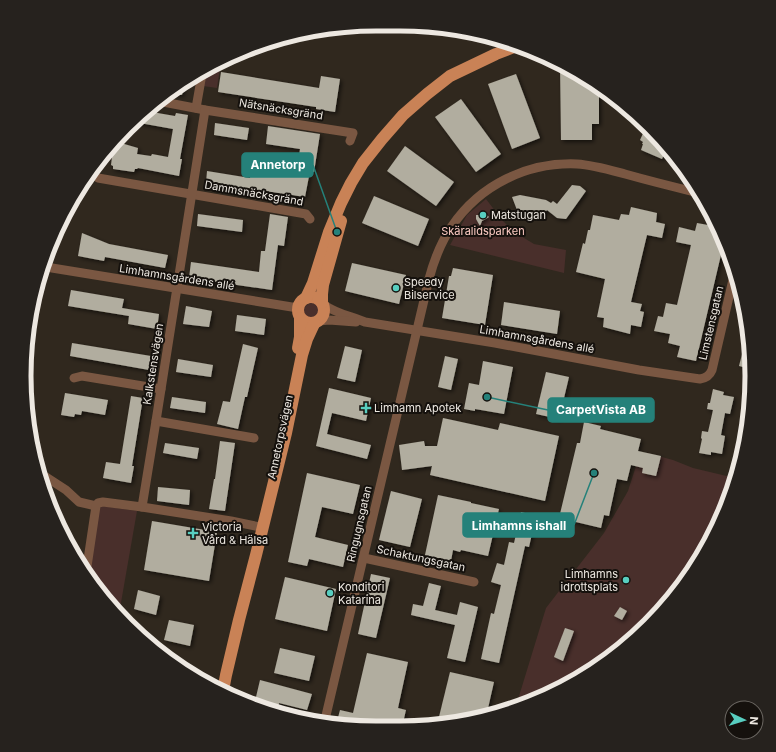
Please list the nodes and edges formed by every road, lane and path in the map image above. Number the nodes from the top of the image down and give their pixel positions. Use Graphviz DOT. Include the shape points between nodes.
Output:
graph roads {
  1 [pos="500,46"];
  2 [pos="511,49"];
  3 [pos="450,76"];
  4 [pos="202,78"];
  5 [pos="166,102"];
  6 [pos="201,109"];
  7 [pos="382,140"];
  8 [pos="350,141"];
  9 [pos="98,178"];
  10 [pos="691,191"];
  11 [pos="192,194"];
  12 [pos="310,219"];
  13 [pos="52,268"];
  14 [pos="732,284"];
  15 [pos="177,288"];
  16 [pos="306,298"];
  17 [pos="323,304"];
  18 [pos="299,313"];
  19 [pos="317,322"];
  20 [pos="365,322"];
  21 [pos="416,330"];
  22 [pos="74,378"];
  23 [pos="705,378"];
  24 [pos="161,389"];
  25 [pos="156,421"];
  26 [pos="254,438"];
  27 [pos="46,477"];
  28 [pos="96,506"];
  29 [pos="142,507"];
  30 [pos="260,527"];
  31 [pos="256,555"];
  32 [pos="364,558"];
  33 [pos="87,565"];
  34 [pos="474,582"];
  35 [pos="226,675"];
  36 [pos="222,685"];
  37 [pos="224,685"];
  38 [pos="326,717"];
  1 -- 3 [label="main road" via="480,55"];
  2 -- 3 [label="main road, Annetorpsvägen"];
  3 -- 7 [label="main road, Annetorpsvägen" via="403,115"];
  4 -- 6 [label="street, Kalkstensvägen"];
  5 -- 6 [label="street"];
  6 -- 8 [label="street, Nätsnäcksgränd" via="353,133"];
  6 -- 11 [label="street, Kalkstensvägen"];
  7 -- 16 [label="main road, Annetorpsvägen" via="350,183 329,232"];
  7 -- 17 [label="main road, Annetorpsvägen" via="364,168 337,232 323,285"];
  9 -- 11 [label="street, Dammsnäcksgränd"];
  10 -- 21 [label="street, Ringugnsgatan" via="578,164 530,169 502,181 470,205 444,239 432,266"];
  11 -- 12 [label="street, Dammsnäcksgränd" via="306,214"];
  11 -- 15 [label="street, Kalkstensvägen"];
  13 -- 15 [label="street, Limhamnsgårdens allé"];
  14 -- 23 [label="street, Limstensgatan" via="712,370"];
  15 -- 18 [label="street, Limhamnsgårdens allé"];
  15 -- 24 [label="street, Kalkstensvägen"];
  16 -- 17 [label="main road" via="316,298"];
  16 -- 18 [label="main road, Annetorpsvägen" via="302,301"];
  17 -- 19 [label="main road, Annetorpsvägen" via="325,313"];
  17 -- 20 [label="street, Limhamnsgårdens allé" via="340,314"];
  18 -- 19 [label="main road" via="306,323"];
  18 -- 30 [label="main road, Annetorpsvägen" via="299,342"];
  19 -- 20 [label="street, Limhamnsgårdens allé"];
  19 -- 31 [label="main road, Annetorpsvägen" via="307,339 302,355"];
  20 -- 21 [label="street, Limhamnsgårdens allé"];
  21 -- 23 [label="street, Limhamnsgårdens allé" via="639,370"];
  21 -- 32 [label="street, Ringugnsgatan"];
  22 -- 24 [label="street" via="82,376"];
  24 -- 25 [label="street, Kalkstensvägen"];
  25 -- 26 [label="street"];
  25 -- 29 [label="street, Kalkstensvägen"];
  27 -- 28 [label="street" via="79,502"];
  28 -- 29 [label="street" via="103,502"];
  28 -- 33 [label="street"];
  29 -- 30 [label="street"];
  30 -- 31 [label="main road, Annetorpsvägen"];
  31 -- 35 [label="main road, Annetorpsvägen"];
  32 -- 34 [label="street, Schaktungsgatan"];
  32 -- 38 [label="street, Ringugnsgatan"];
  35 -- 36 [label="main road, Annetorpsvägen"];
  35 -- 37 [label="main road, Annetorpsvägen"];
}
